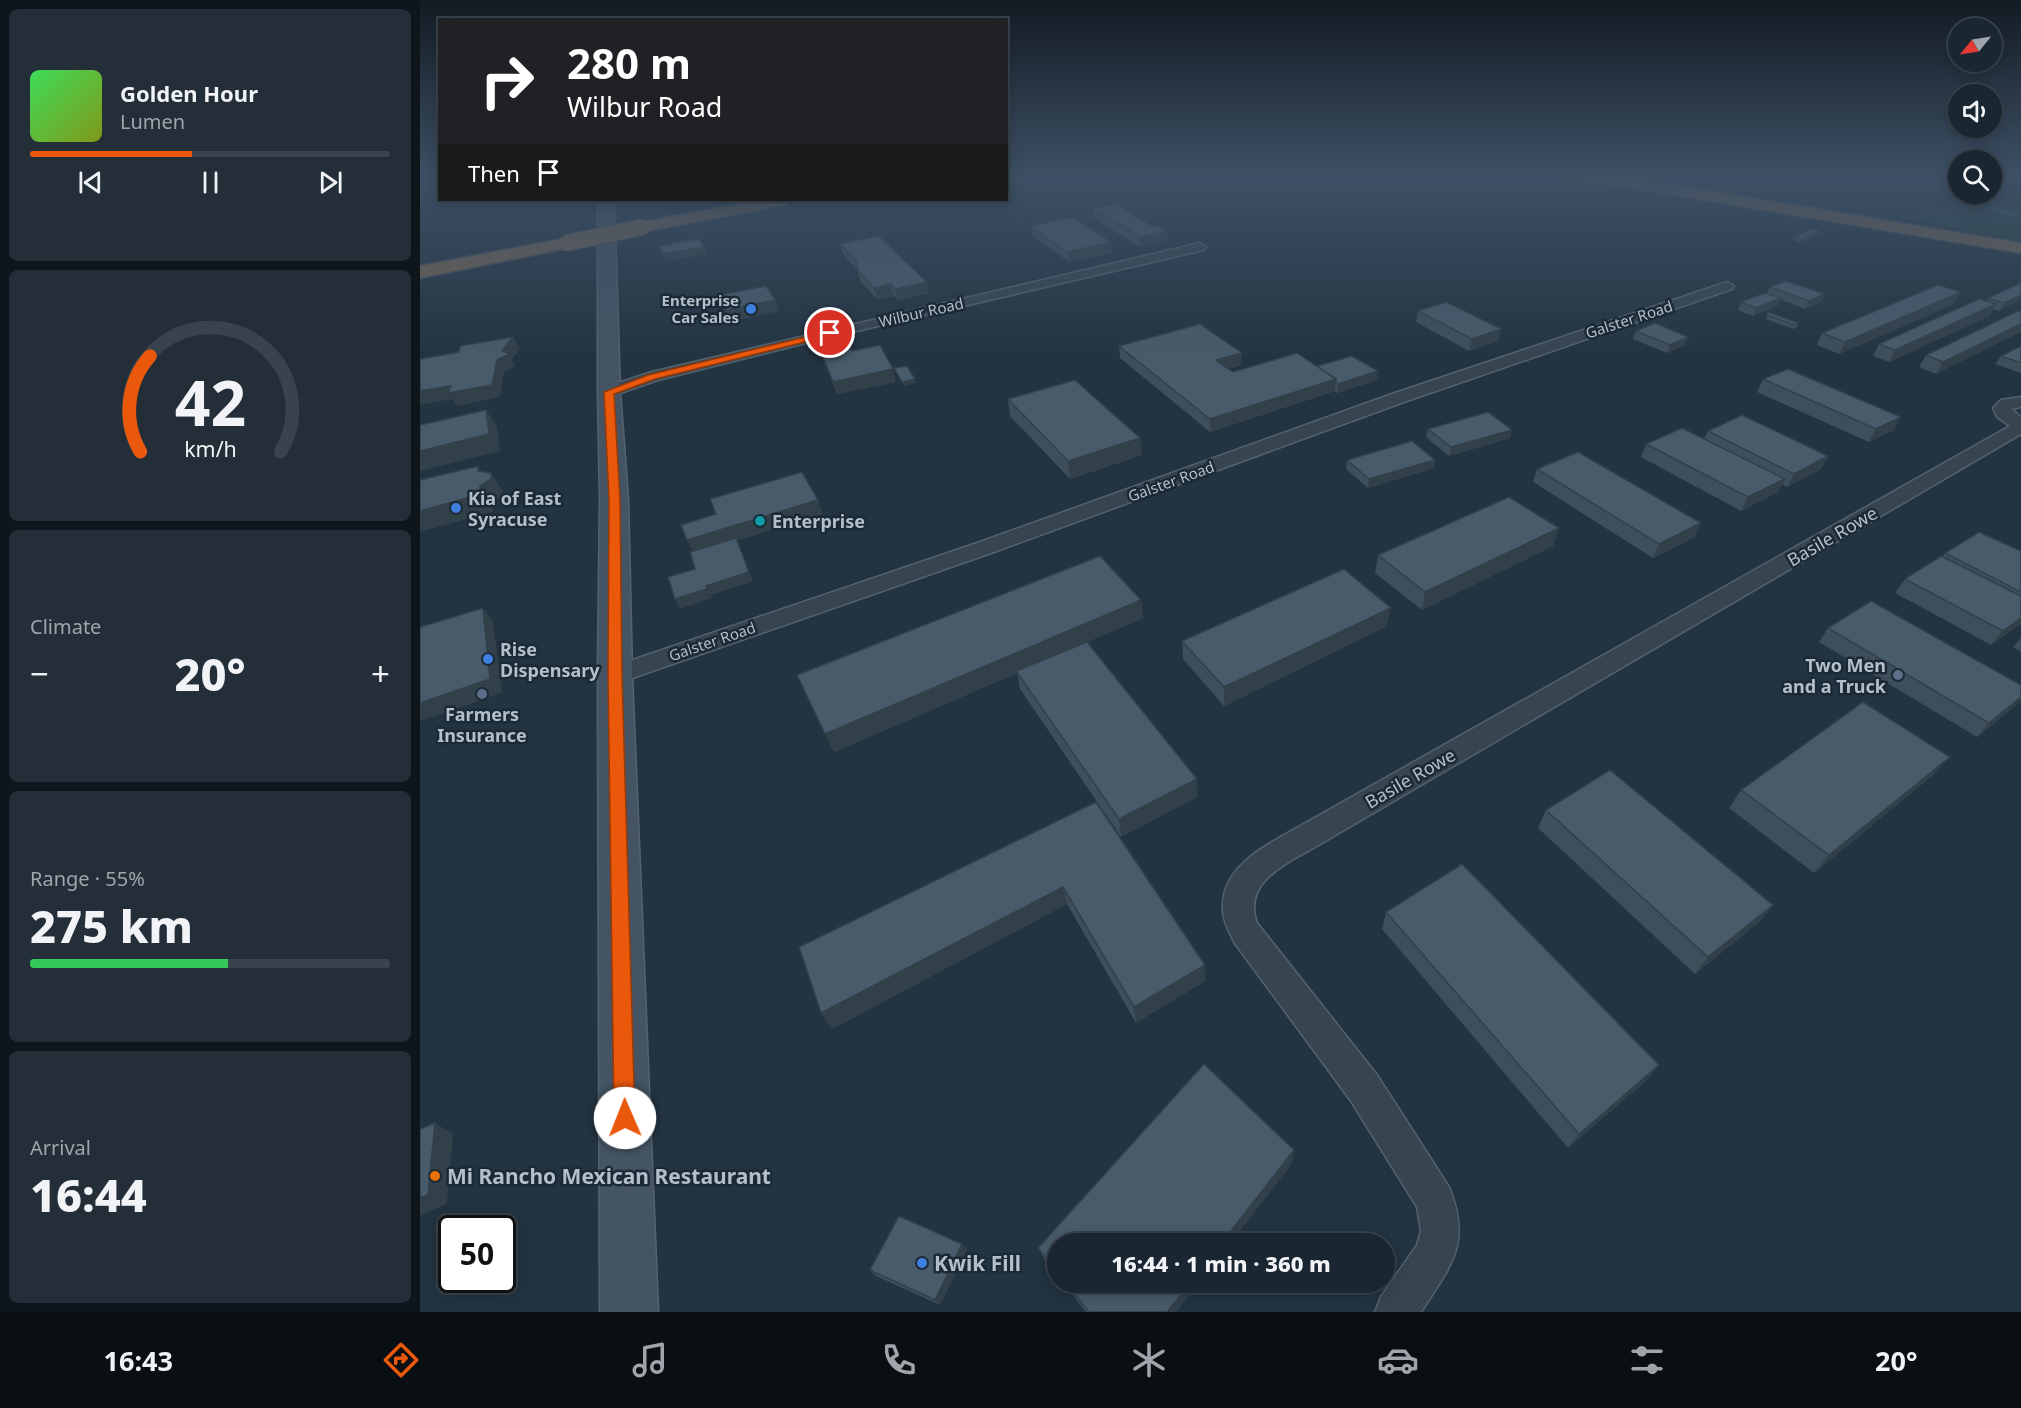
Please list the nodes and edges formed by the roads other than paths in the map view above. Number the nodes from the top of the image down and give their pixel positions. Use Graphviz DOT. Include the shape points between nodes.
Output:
graph roads {
  1 [pos="564,235"];
  2 [pos="566,235"];
  3 [pos="607,235"];
  4 [pos="1945,235"];
  5 [pos="1200,248"];
  6 [pos="2021,248"];
  7 [pos="420,256"];
  8 [pos="420,272"];
  9 [pos="1727,286"];
  10 [pos="609,392"];
  11 [pos="2021,402"];
  12 [pos="2021,426"];
  13 [pos="615,675"];
  14 [pos="629,1312"];
  15 [pos="1396,1312"];
  1 -- 7 [label="highway"];
  2 -- 8 [label="highway"];
  3 -- 10 [label="main road"];
  4 -- 6 [label="highway"];
  5 -- 10 [label="street, Wilbur Road" via="818,336 652,377"];
  9 -- 13 [label="street, Galster Road"];
  10 -- 13 [label="main road"];
  11 -- 12 [label="street, Basile Rowe" via="2002,408"];
  12 -- 15 [label="street, Basile Rowe" via="1312,834 1254,871 1241,886 1238,918 1245,932 1364,1088 1435,1201 1441,1231 1434,1255"];
  13 -- 14 [label="main road"];
}
